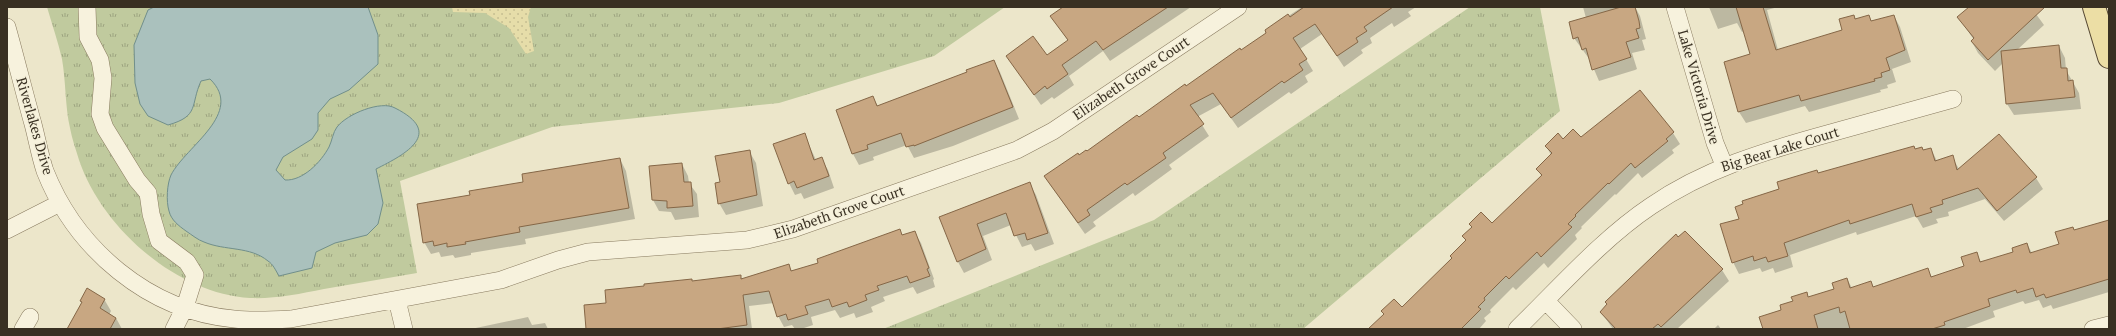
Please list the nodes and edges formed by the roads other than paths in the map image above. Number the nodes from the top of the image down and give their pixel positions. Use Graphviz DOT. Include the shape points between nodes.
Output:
graph roads {
  1 [pos="87,7"];
  2 [pos="1238,7"];
  3 [pos="1675,7"];
  4 [pos="2094,7"];
  5 [pos="7,27"];
  6 [pos="2109,57"];
  7 [pos="1952,99"];
  8 [pos="1724,166"];
  9 [pos="60,203"];
  10 [pos="7,230"];
  11 [pos="397,300"];
  12 [pos="1546,301"];
  13 [pos="185,307"];
  14 [pos="2109,325"];
  15 [pos="174,329"];
  16 [pos="404,329"];
  17 [pos="1518,329"];
  18 [pos="1573,329"];
  19 [pos="2093,329"];
  1 -- 13 [label="street" via="88,37 100,60 103,78 100,114 105,128 137,180 148,193 159,241 187,262 195,275"];
  2 -- 11 [label="street, Elizabeth Grove Court" via="1053,130 1017,150 793,229 747,240 588,252 501,280"];
  3 -- 8 [label="street, Lake Victoria Drive"];
  4 -- 6 [label="main road"];
  5 -- 9 [label="street, Riverlakes Drive" via="45,170"];
  7 -- 8 [label="street, Big Bear Lake Court" via="1763,152"];
  8 -- 12 [label="street, Big Bear Lake Court" via="1650,206 1618,231"];
  9 -- 10 [label="street"];
  9 -- 13 [label="street, Riverlakes Drive" via="94,250 115,269 140,287"];
  11 -- 13 [label="street, Riverlakes Drive" via="291,319 261,321 232,319"];
  11 -- 16 [label="street"];
  12 -- 17 [label="street, Big Bear Lake Court"];
  12 -- 18 [label="street"];
  13 -- 15 [label="street"];
  14 -- 19 [label="street"];
}
